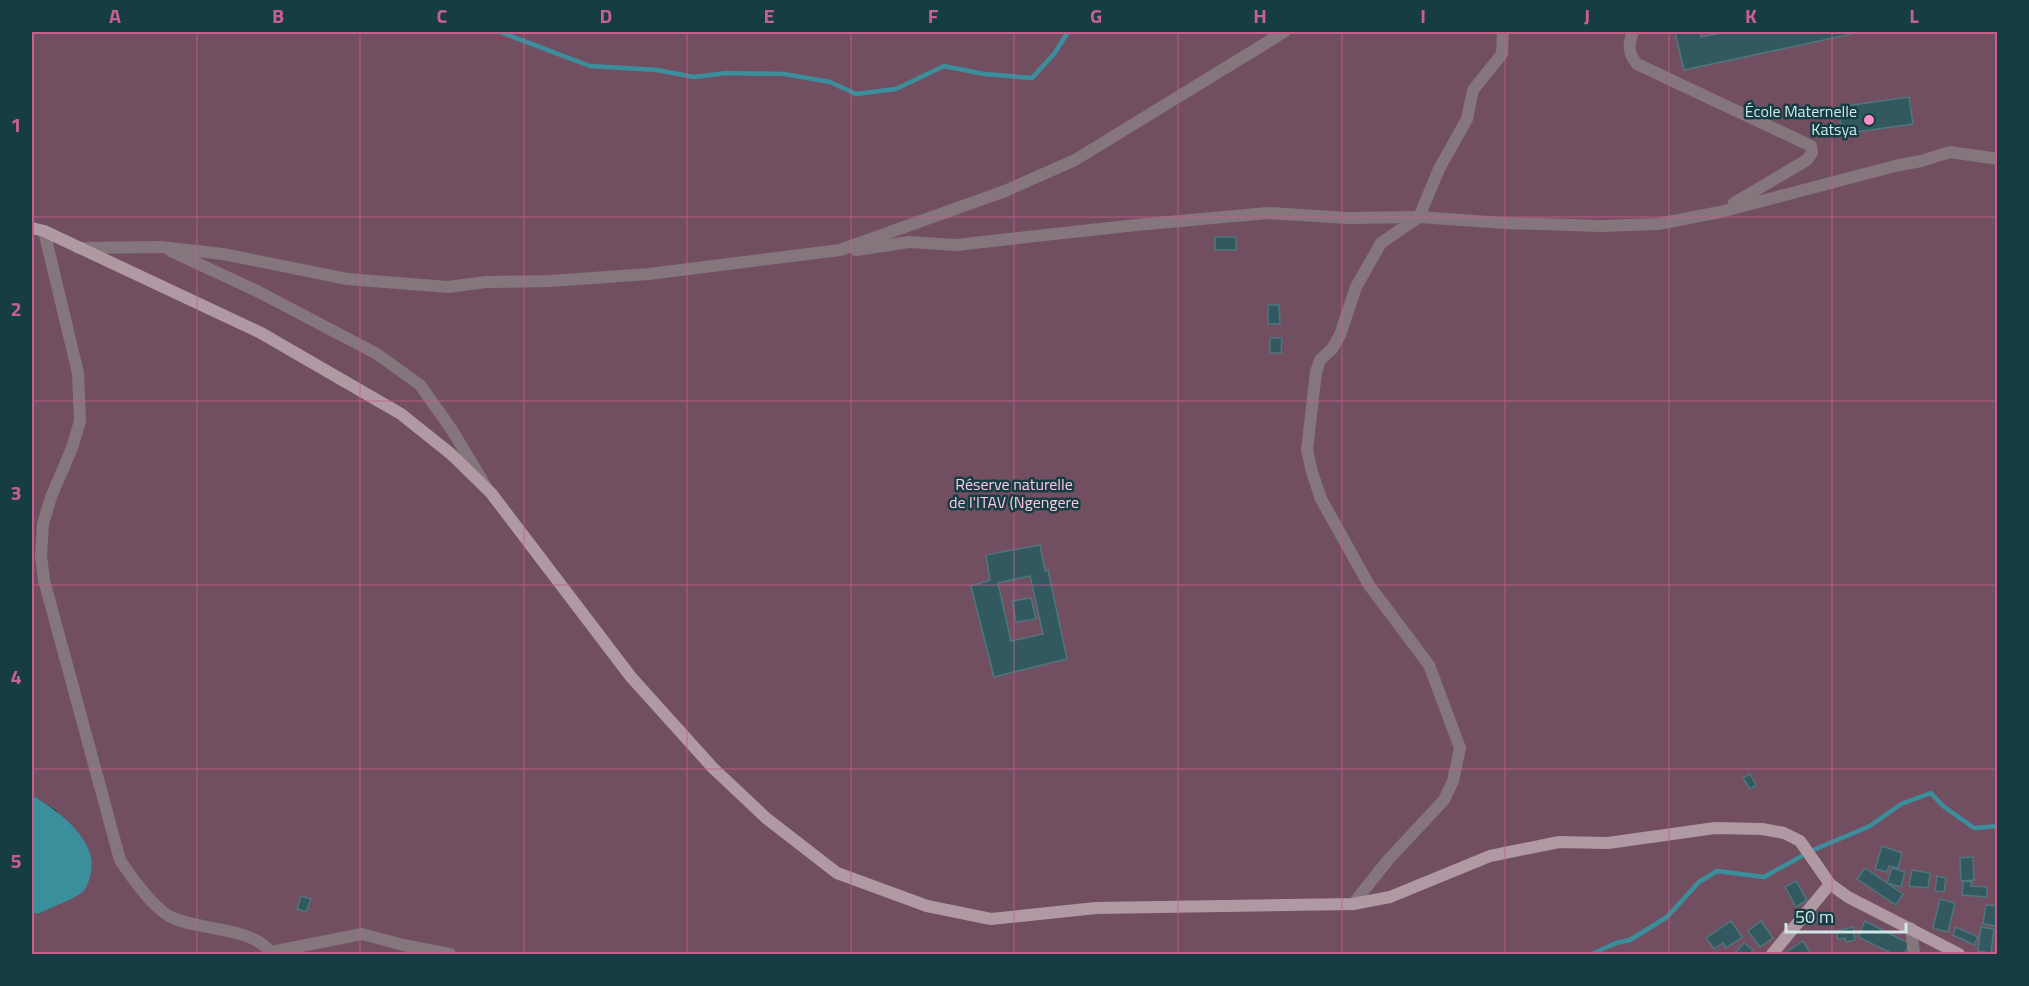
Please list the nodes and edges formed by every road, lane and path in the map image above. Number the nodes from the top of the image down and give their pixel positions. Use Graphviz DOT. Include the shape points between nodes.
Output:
graph roads {
  1 [pos="1284,32"];
  2 [pos="1503,32"];
  3 [pos="1633,32"];
  4 [pos="1998,159"];
  5 [pos="1720,212"];
  6 [pos="1419,217"];
  7 [pos="32,228"];
  8 [pos="44,231"];
  9 [pos="161,247"];
  10 [pos="78,248"];
  11 [pos="840,250"];
  12 [pos="491,494"];
  13 [pos="1830,884"];
  14 [pos="1353,904"];
  15 [pos="1911,928"];
  16 [pos="271,953"];
  17 [pos="450,954"];
  18 [pos="1772,954"];
  19 [pos="1914,954"];
  20 [pos="1959,954"];
  1 -- 11 [label="street" via="1075,160 1005,191"];
  2 -- 6 [label="street" via="1502,54 1473,90 1467,119 1439,169"];
  3 -- 5 [label="street" via="1630,56 1637,64 1811,146 1807,160"];
  4 -- 5 [label="street" via="1950,152"];
  5 -- 6 [label="street" via="1658,224 1601,226"];
  6 -- 11 [label="street" via="1268,213 956,245 909,242"];
  6 -- 14 [label="street" via="1381,243 1356,286 1340,335 1320,360 1307,450 1321,499 1340,536 1369,585 1429,665 1460,748 1453,781 1444,800"];
  7 -- 8 [label="street"];
  8 -- 10 [label="street"];
  8 -- 16 [label="street" via="78,373 80,421 43,524 41,556 44,580 120,860 138,887 169,916 244,935"];
  9 -- 10 [label="street"];
  9 -- 11 [label="street" via="222,254 347,279 448,287 649,274"];
  9 -- 12 [label="street" via="259,292 377,354 420,385"];
  10 -- 12 [label="street" via="261,333 401,414 451,454"];
  12 -- 14 [label="street" via="631,677 712,768 766,818 837,873 927,906 991,919 1096,908"];
  13 -- 14 [label="street" via="1800,841 1784,833 1715,828 1608,843 1559,842 1490,856 1390,897"];
  13 -- 15 [label="street"];
  13 -- 18 [label="street"];
  15 -- 19 [label="street"];
  15 -- 20 [label="street"];
  16 -- 17 [label="street" via="362,934"];
}
